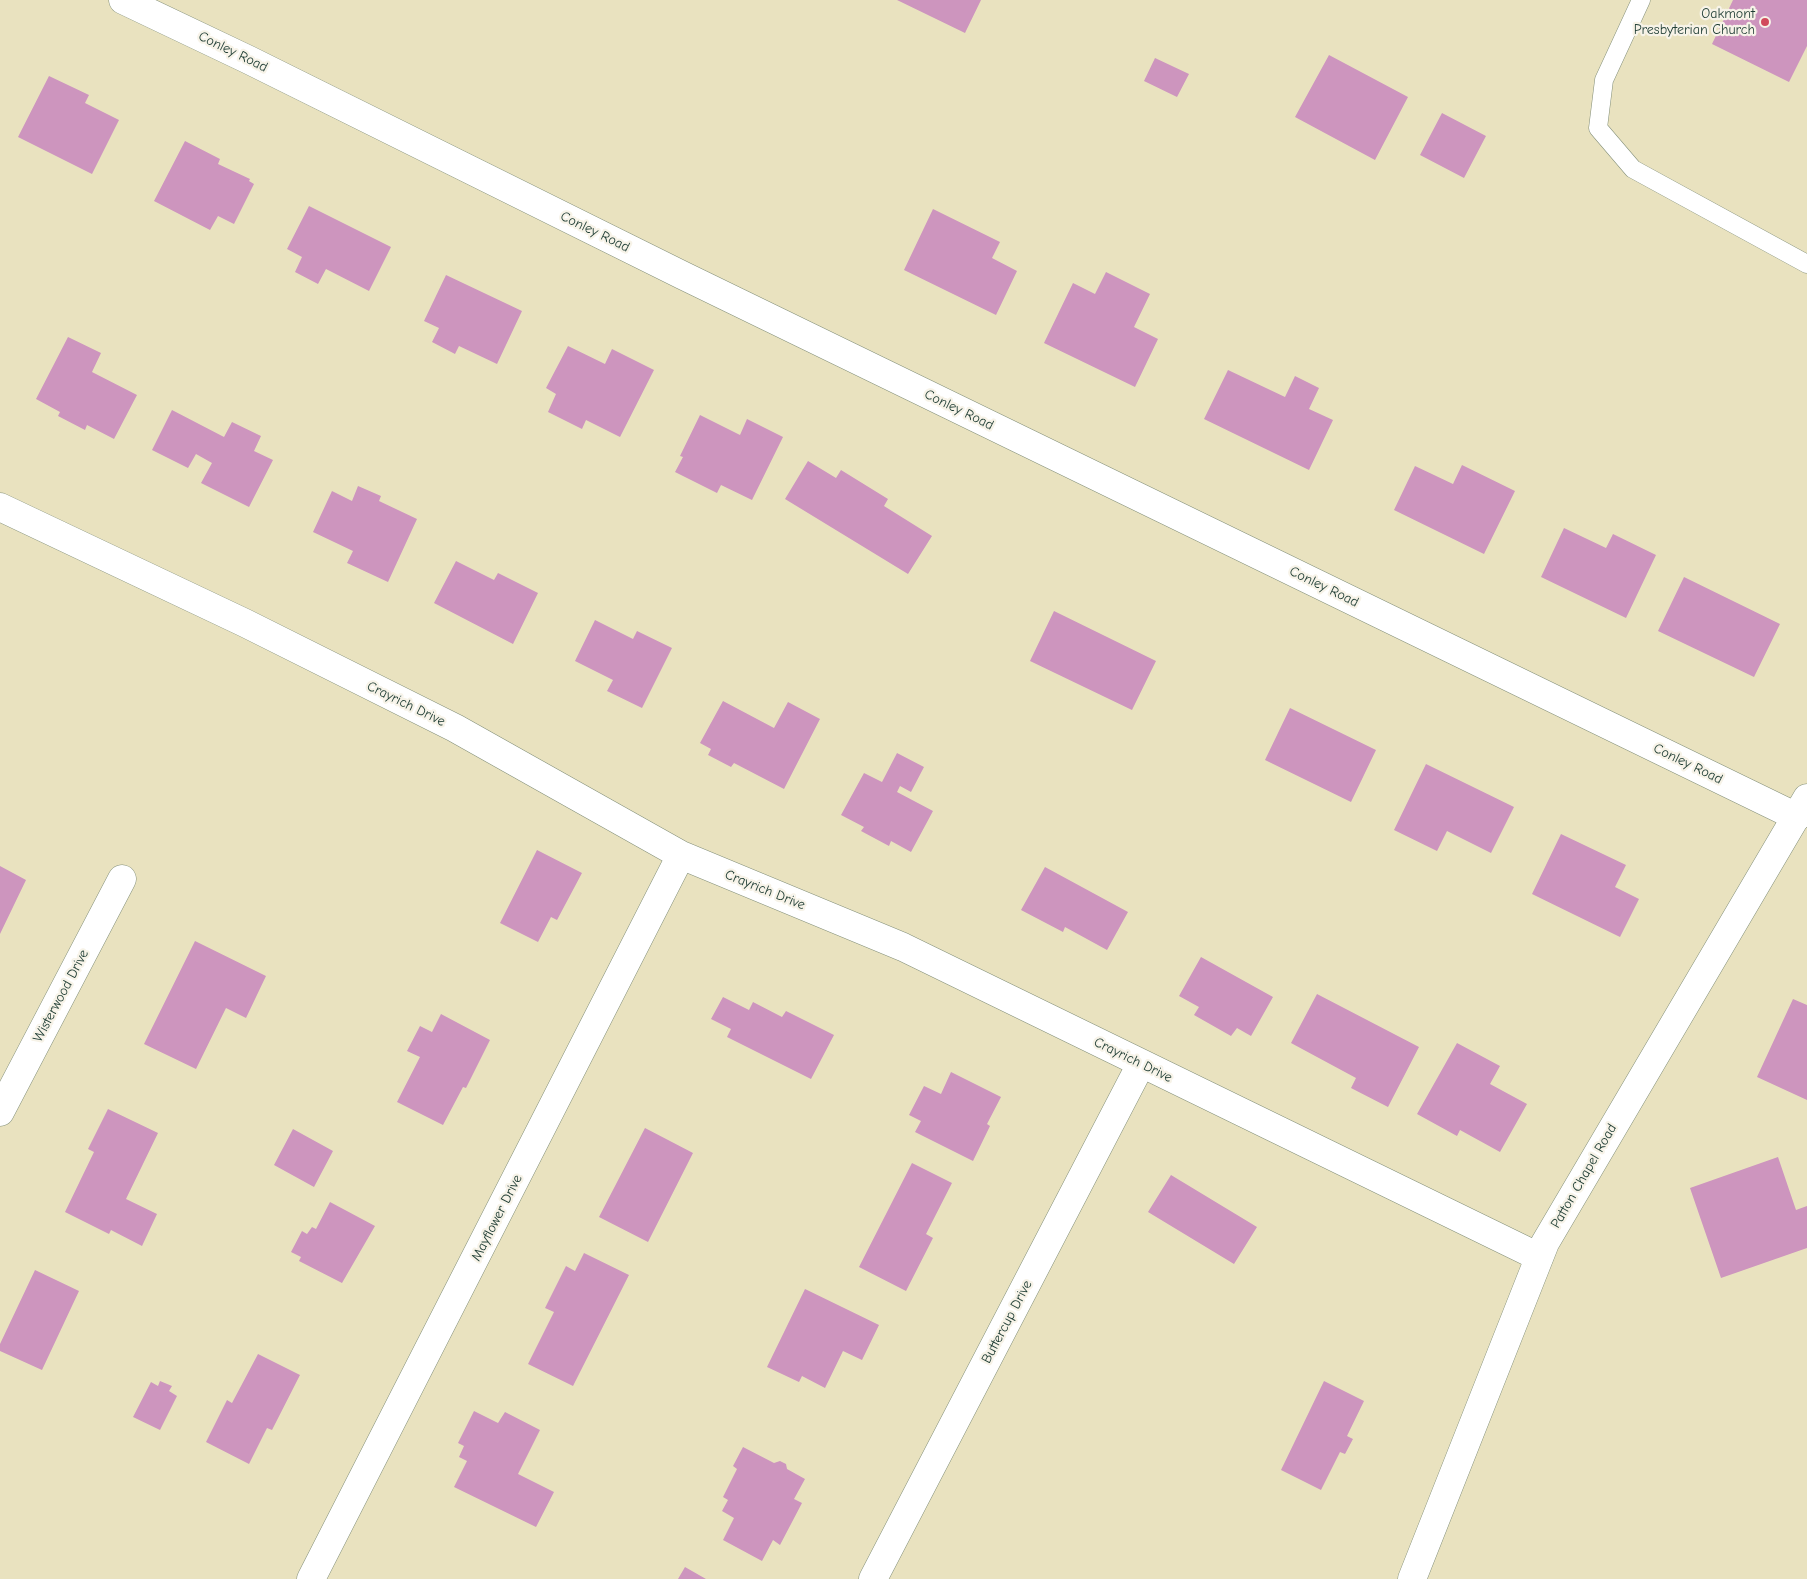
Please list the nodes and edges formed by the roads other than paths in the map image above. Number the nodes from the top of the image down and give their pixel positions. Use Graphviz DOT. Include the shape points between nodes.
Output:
graph roads {
  1 [pos="123,0"];
  2 [pos="1641,0"];
  3 [pos="1807,264"];
  4 [pos="0,507"];
  5 [pos="1802,808"];
  6 [pos="681,856"];
  7 [pos="122,879"];
  8 [pos="1141,1064"];
  9 [pos="0,1112"];
  10 [pos="1538,1257"];
  11 [pos="311,1579"];
  12 [pos="873,1579"];
  13 [pos="1412,1579"];
  1 -- 5 [label="street, Conley Road" via="682,275"];
  2 -- 3 [label="lane" via="1604,80 1598,128 1633,168"];
  4 -- 6 [label="street, Crayrich Drive" via="455,728"];
  5 -- 10 [label="street, Patton Chapel Road"];
  6 -- 8 [label="street, Crayrich Drive" via="903,947"];
  6 -- 11 [label="street, Mayflower Drive"];
  7 -- 9 [label="street, Wisterwood Drive"];
  8 -- 10 [label="street, Crayrich Drive"];
  8 -- 12 [label="street, Buttercup Drive"];
  10 -- 13 [label="street, Patton Chapel Road"];
}
